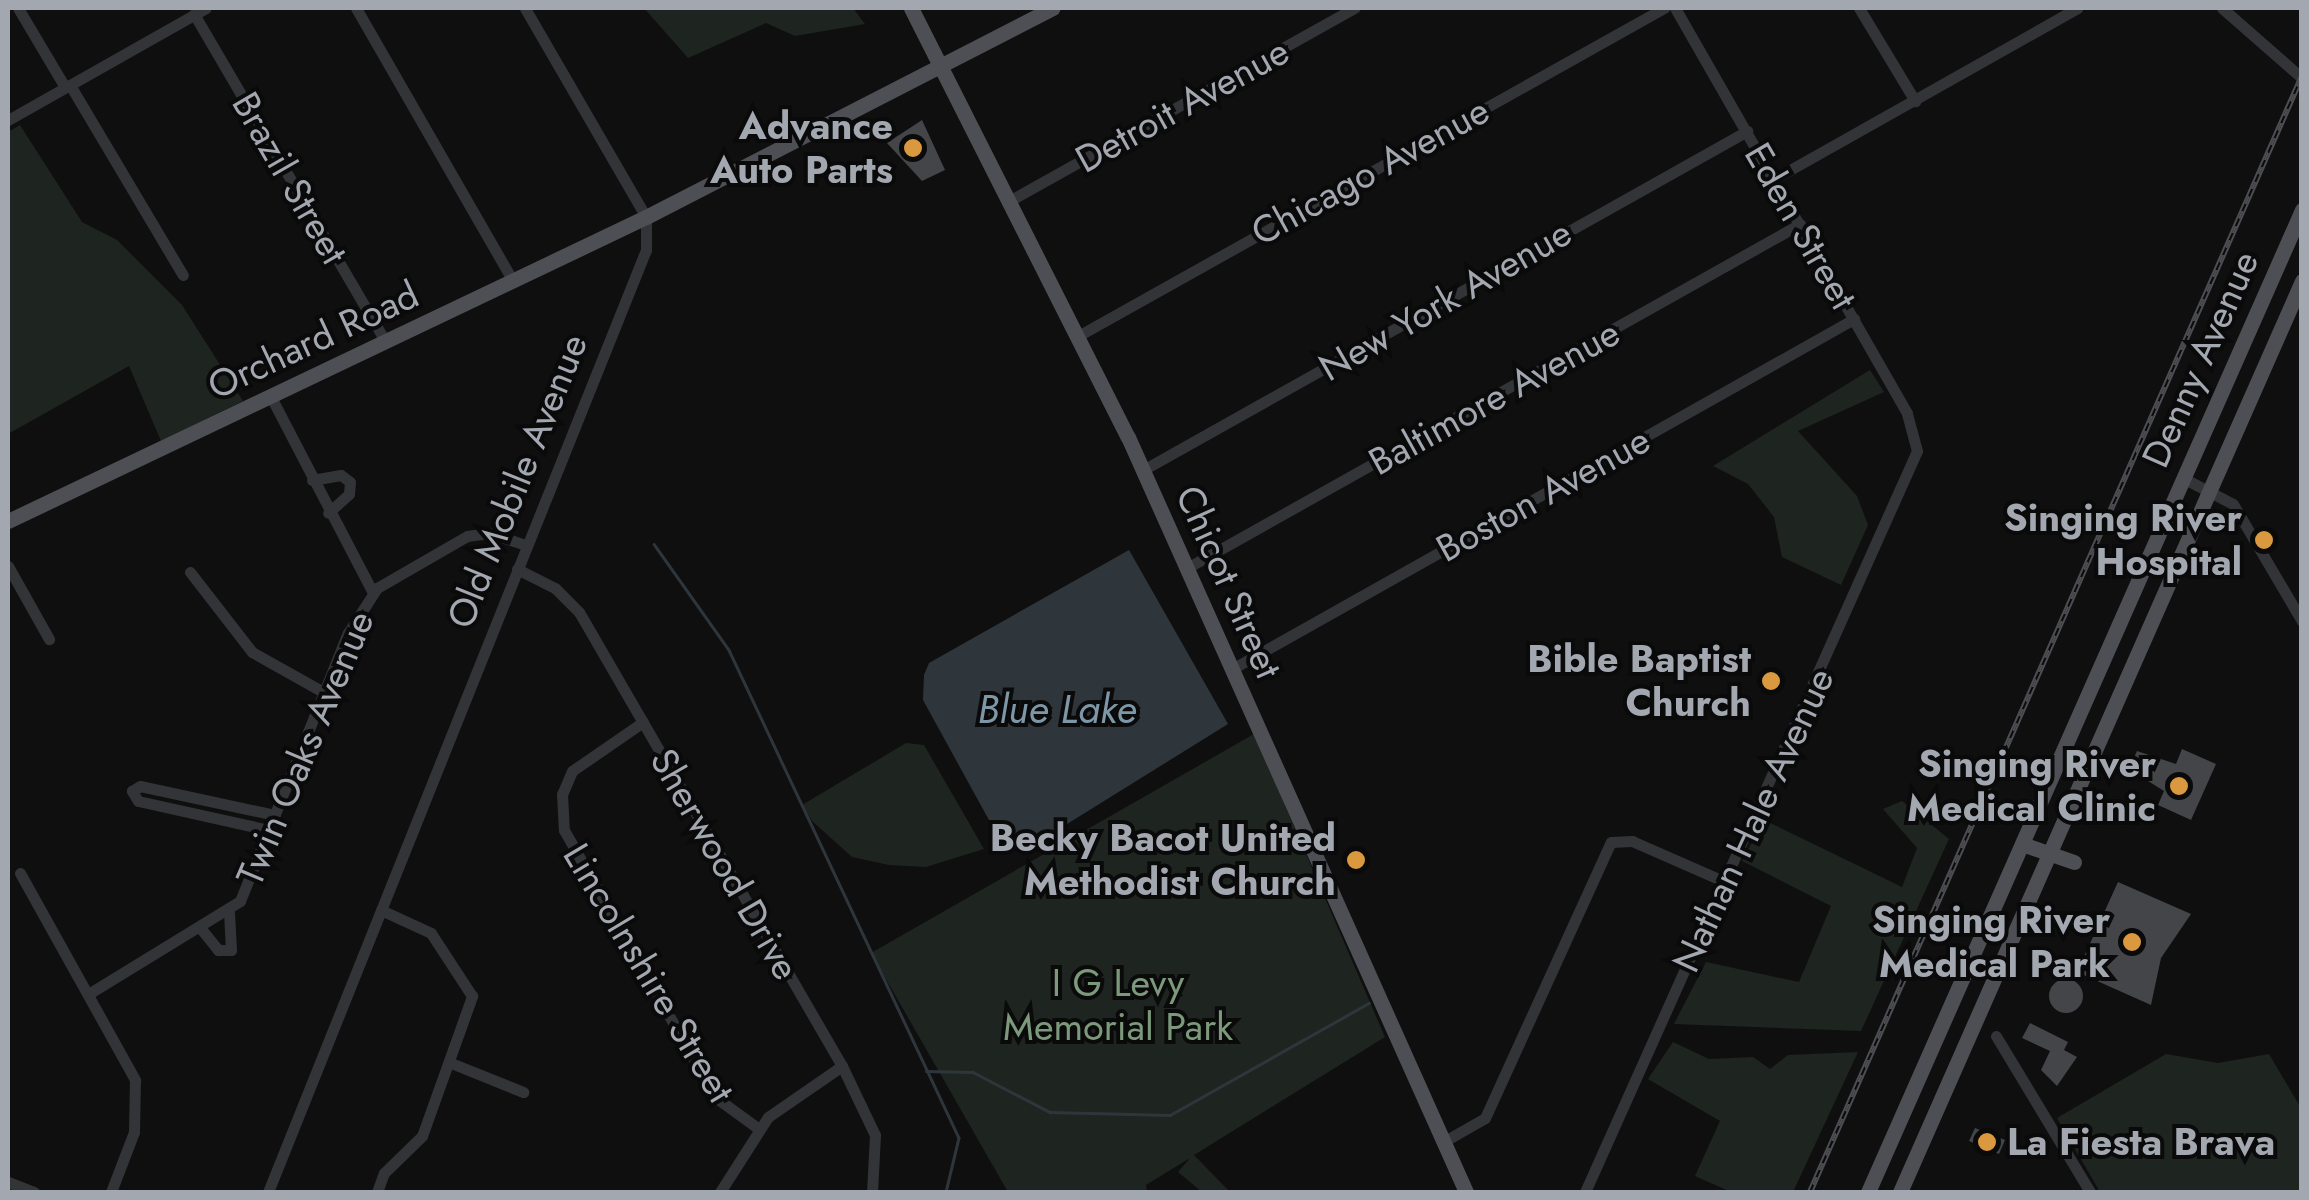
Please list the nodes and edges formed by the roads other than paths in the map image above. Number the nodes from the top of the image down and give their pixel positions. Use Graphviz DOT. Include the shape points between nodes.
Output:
graph roads {
  1 [pos="18,8"];
  2 [pos="356,8"];
  3 [pos="525,8"];
  4 [pos="911,8"];
  5 [pos="1052,8"];
  6 [pos="1355,8"];
  7 [pos="1664,8"];
  8 [pos="1676,8"];
  9 [pos="1860,8"];
  10 [pos="2078,8"];
  11 [pos="2222,8"];
  12 [pos="200,11"];
  13 [pos="943,68"];
  14 [pos="2302,78"];
  15 [pos="67,86"];
  16 [pos="1915,101"];
  17 [pos="8,120"];
  18 [pos="1747,131"];
  19 [pos="1774,179"];
  20 [pos="1009,201"];
  21 [pos="2302,210"];
  22 [pos="646,217"];
  23 [pos="1800,224"];
  24 [pos="183,275"];
  25 [pos="513,281"];
  26 [pos="2302,282"];
  27 [pos="1854,319"];
  28 [pos="1078,336"];
  29 [pos="386,342"];
  30 [pos="271,397"];
  31 [pos="1917,447"];
  32 [pos="1143,470"];
  33 [pos="2182,478"];
  34 [pos="312,480"];
  35 [pos="2209,492"];
  36 [pos="328,512"];
  37 [pos="8,521"];
  38 [pos="526,545"];
  39 [pos="8,566"];
  40 [pos="1187,568"];
  41 [pos="517,569"];
  42 [pos="190,572"];
  43 [pos="372,593"];
  44 [pos="2302,622"];
  45 [pos="49,639"];
  46 [pos="1232,670"];
  47 [pos="325,692"];
  48 [pos="643,722"];
  49 [pos="275,816"];
  50 [pos="269,830"];
  51 [pos="2022,844"];
  52 [pos="2050,853"];
  53 [pos="2074,862"];
  54 [pos="20,873"];
  55 [pos="1723,881"];
  56 [pos="381,910"];
  57 [pos="229,913"];
  58 [pos="202,930"];
  59 [pos="90,993"];
  60 [pos="1996,1036"];
  61 [pos="451,1064"];
  62 [pos="842,1066"];
  63 [pos="523,1092"];
  64 [pos="758,1129"];
  65 [pos="1443,1142"];
  66 [pos="8,1182"];
  67 [pos="34,1192"];
  68 [pos="111,1192"];
  69 [pos="268,1192"];
  70 [pos="377,1192"];
  71 [pos="720,1192"];
  72 [pos="872,1192"];
  73 [pos="1466,1192"];
  74 [pos="1584,1192"];
  75 [pos="1868,1192"];
  76 [pos="1900,1192"];
  77 [pos="2090,1192"];
  1 -- 15 [label="street"];
  2 -- 25 [label="street"];
  3 -- 22 [label="street"];
  4 -- 13 [label="main road, Chicot Street"];
  5 -- 13 [label="main road"];
  6 -- 20 [label="street, Detroit Avenue"];
  7 -- 28 [label="street, Chicago Avenue"];
  8 -- 18 [label="street, Eden Street"];
  9 -- 16 [label="street"];
  10 -- 16 [label="street"];
  11 -- 14 [label="street"];
  12 -- 15 [label="street"];
  12 -- 29 [label="street, Brazil Street"];
  13 -- 20 [label="main road, Chicot Street"];
  13 -- 22 [label="main road"];
  15 -- 17 [label="street"];
  15 -- 24 [label="street"];
  16 -- 19 [label="street"];
  18 -- 19 [label="street, Eden Street"];
  18 -- 32 [label="street, New York Avenue"];
  19 -- 23 [label="street, Eden Street"];
  20 -- 28 [label="main road, Chicot Street"];
  21 -- 33 [label="main road, Denny Avenue"];
  22 -- 25 [label="main road, Orchard Road"];
  22 -- 38 [label="street, Old Mobile Avenue" via="646,250"];
  23 -- 27 [label="street, Eden Street"];
  23 -- 40 [label="street, Baltimore Avenue"];
  25 -- 29 [label="main road, Orchard Road"];
  26 -- 35 [label="main road"];
  27 -- 31 [label="street, Eden Street" via="1907,412"];
  27 -- 46 [label="street, Boston Avenue"];
  28 -- 32 [label="main road, Chicot Street"];
  29 -- 30 [label="main road, Orchard Road"];
  30 -- 34 [label="street"];
  30 -- 37 [label="main road, Orchard Road"];
  31 -- 55 [label="street, Nathan Hale Avenue"];
  32 -- 40 [label="main road, Chicot Street"];
  33 -- 35 [label="street"];
  33 -- 51 [label="main road, Denny Avenue"];
  34 -- 36 [label="street"];
  34 -- 36 [label="street" via="341,475 350,482 349,494"];
  35 -- 44 [label="street" via="2232,504"];
  35 -- 52 [label="main road"];
  36 -- 43 [label="street"];
  38 -- 41 [label="street, Old Mobile Avenue"];
  38 -- 43 [label="street, Twin Oaks Avenue" via="490,533 466,536 402,567"];
  39 -- 45 [label="street"];
  40 -- 46 [label="main road, Chicot Street"];
  41 -- 48 [label="street, Sherwood Drive" via="555,588 579,612"];
  41 -- 56 [label="street, Old Mobile Avenue"];
  42 -- 47 [label="street" via="252,652"];
  43 -- 47 [label="street, Twin Oaks Avenue"];
  46 -- 65 [label="main road, Chicot Street"];
  47 -- 49 [label="street, Twin Oaks Avenue"];
  48 -- 62 [label="street, Sherwood Drive"];
  48 -- 64 [label="street, Lincolnshire Street" via="572,772 562,794 564,830 715,1097"];
  49 -- 50 [label="street, Twin Oaks Avenue"];
  49 -- 50 [label="street" via="132,790 138,802"];
  50 -- 57 [label="street, Twin Oaks Avenue"];
  51 -- 52 [label="main road"];
  51 -- 75 [label="main road, Denny Avenue"];
  52 -- 53 [label="main road"];
  52 -- 76 [label="main road"];
  54 -- 59 [label="street"];
  55 -- 65 [label="street" via="1616,840 1600,856 1485,1118"];
  55 -- 74 [label="street, Nathan Hale Avenue"];
  56 -- 61 [label="street" via="431,933 470,988 470,1016"];
  56 -- 69 [label="street, Old Mobile Avenue"];
  57 -- 58 [label="street, Twin Oaks Avenue"];
  57 -- 58 [label="street" via="232,950 218,950"];
  58 -- 59 [label="street, Twin Oaks Avenue"];
  59 -- 68 [label="street" via="124,1051 137,1099"];
  60 -- 77 [label="street"];
  61 -- 63 [label="street"];
  61 -- 70 [label="street" via="422,1136 384,1173"];
  62 -- 64 [label="street" via="800,1090"];
  62 -- 72 [label="street, Sherwood Drive" via="875,1134"];
  64 -- 71 [label="street"];
  65 -- 73 [label="main road, Chicot Street"];
  66 -- 67 [label="street"];
}
